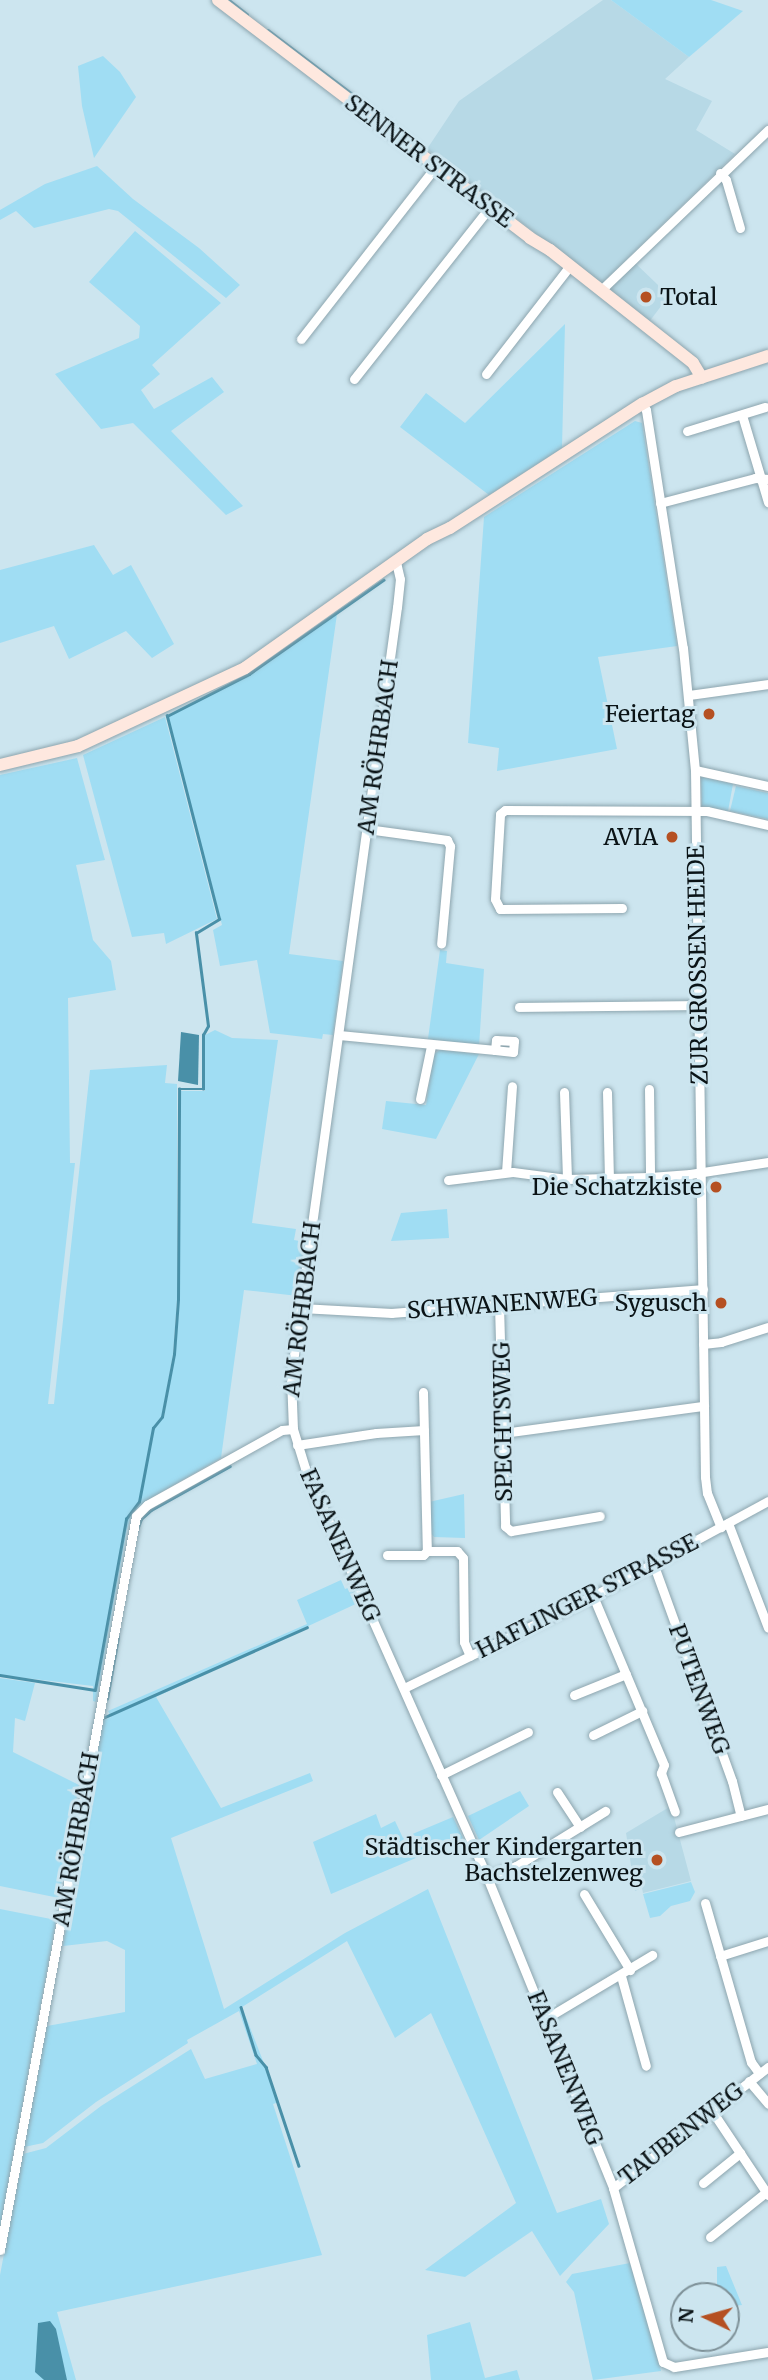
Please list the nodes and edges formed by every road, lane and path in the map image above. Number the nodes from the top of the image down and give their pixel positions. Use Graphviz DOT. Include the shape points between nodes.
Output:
graph roads {
  1 [pos="218,0"];
  2 [pos="768,130"];
  3 [pos="436,166"];
  4 [pos="720,173"];
  5 [pos="490,207"];
  6 [pos="740,228"];
  7 [pos="568,266"];
  8 [pos="600,291"];
  9 [pos="301,339"];
  10 [pos="768,356"];
  11 [pos="486,374"];
  12 [pos="702,378"];
  13 [pos="354,379"];
  14 [pos="642,404"];
  15 [pos="765,407"];
  16 [pos="742,415"];
  17 [pos="687,431"];
  18 [pos="765,478"];
  19 [pos="768,502"];
  20 [pos="660,503"];
  21 [pos="400,559"];
  22 [pos="768,684"];
  23 [pos="689,695"];
  24 [pos="0,765"];
  25 [pos="695,770"];
  26 [pos="768,786"];
  27 [pos="695,811"];
  28 [pos="768,825"];
  29 [pos="367,828"];
  30 [pos="622,908"];
  31 [pos="441,944"];
  32 [pos="698,1005"];
  33 [pos="519,1007"];
  34 [pos="339,1035"];
  35 [pos="430,1046"];
  36 [pos="495,1050"];
  37 [pos="512,1086"];
  38 [pos="649,1089"];
  39 [pos="564,1092"];
  40 [pos="607,1092"];
  41 [pos="420,1099"];
  42 [pos="768,1162"];
  43 [pos="506,1172"];
  44 [pos="701,1172"];
  45 [pos="650,1177"];
  46 [pos="566,1179"];
  47 [pos="609,1180"];
  48 [pos="448,1181"];
  49 [pos="703,1289"];
  50 [pos="499,1305"];
  51 [pos="301,1308"];
  52 [pos="768,1327"];
  53 [pos="703,1343"];
  54 [pos="423,1392"];
  55 [pos="704,1406"];
  56 [pos="293,1429"];
  57 [pos="424,1430"];
  58 [pos="503,1433"];
  59 [pos="297,1445"];
  60 [pos="768,1501"];
  61 [pos="600,1516"];
  62 [pos="724,1525"];
  63 [pos="428,1551"];
  64 [pos="387,1555"];
  65 [pos="653,1563"];
  66 [pos="593,1596"];
  67 [pos="768,1628"];
  68 [pos="470,1656"];
  69 [pos="626,1674"];
  70 [pos="404,1688"];
  71 [pos="574,1695"];
  72 [pos="642,1711"];
  73 [pos="528,1732"];
  74 [pos="593,1735"];
  75 [pos="441,1775"];
  76 [pos="557,1792"];
  77 [pos="768,1809"];
  78 [pos="605,1811"];
  79 [pos="675,1812"];
  80 [pos="741,1816"];
  81 [pos="580,1827"];
  82 [pos="679,1832"];
  83 [pos="487,1877"];
  84 [pos="584,1894"];
  85 [pos="705,1903"];
  86 [pos="768,1941"];
  87 [pos="652,1955"];
  88 [pos="720,1955"];
  89 [pos="630,1970"];
  90 [pos="621,1976"];
  91 [pos="545,2019"];
  92 [pos="646,2066"];
  93 [pos="768,2067"];
  94 [pos="759,2073"];
  95 [pos="749,2081"];
  96 [pos="768,2104"];
  97 [pos="712,2111"];
  98 [pos="740,2153"];
  99 [pos="703,2183"];
  100 [pos="613,2188"];
  101 [pos="767,2194"];
  102 [pos="710,2236"];
  103 [pos="0,2250"];
  104 [pos="768,2352"];
  1 -- 3 [label="main road, SENNER STRASSE"];
  2 -- 4 [label="street"];
  3 -- 5 [label="main road, SENNER STRASSE"];
  3 -- 9 [label="street"];
  4 -- 6 [label="street"];
  4 -- 8 [label="street"];
  5 -- 7 [label="main road, SENNER STRASSE"];
  5 -- 13 [label="street"];
  7 -- 8 [label="main road, SENNER STRASSE"];
  7 -- 11 [label="street"];
  8 -- 12 [label="main road, SENNER STRASSE" via="693,363"];
  10 -- 12 [label="main road"];
  12 -- 14 [label="main road" via="670,388"];
  14 -- 20 [label="street, ZUR GROSSEN HEIDE"];
  14 -- 21 [label="main road" via="429,546"];
  15 -- 16 [label="street"];
  16 -- 17 [label="street"];
  16 -- 18 [label="street"];
  18 -- 19 [label="street"];
  18 -- 20 [label="street"];
  20 -- 23 [label="street, ZUR GROSSEN HEIDE"];
  21 -- 24 [label="main road" via="272,651 224,679 78,747"];
  21 -- 29 [label="street, AM RÖHRBACH"];
  22 -- 23 [label="street"];
  23 -- 25 [label="street, ZUR GROSSEN HEIDE"];
  25 -- 26 [label="street"];
  25 -- 27 [label="street, ZUR GROSSEN HEIDE"];
  27 -- 28 [label="street"];
  27 -- 30 [label="street" via="505,810 500,814 495,900 500,909"];
  27 -- 32 [label="street, ZUR GROSSEN HEIDE"];
  29 -- 31 [label="street" via="447,840"];
  29 -- 34 [label="street, AM RÖHRBACH"];
  32 -- 33 [label="street"];
  32 -- 44 [label="street, ZUR GROSSEN HEIDE"];
  34 -- 35 [label="street"];
  34 -- 51 [label="street, AM RÖHRBACH"];
  35 -- 36 [label="street"];
  35 -- 41 [label="street"];
  37 -- 43 [label="street"];
  38 -- 45 [label="street"];
  39 -- 46 [label="street"];
  40 -- 47 [label="street"];
  42 -- 44 [label="street"];
  43 -- 46 [label="street"];
  43 -- 48 [label="street"];
  44 -- 45 [label="street"];
  44 -- 49 [label="street, ZUR GROSSEN HEIDE"];
  45 -- 47 [label="street"];
  46 -- 47 [label="street"];
  49 -- 50 [label="street, SCHWANENWEG"];
  49 -- 53 [label="street, ZUR GROSSEN HEIDE"];
  50 -- 51 [label="street, SCHWANENWEG" via="382,1313"];
  50 -- 58 [label="street, SPECHTSWEG"];
  51 -- 56 [label="street, AM RÖHRBACH" via="292,1377"];
  52 -- 53 [label="street"];
  53 -- 55 [label="street, ZUR GROSSEN HEIDE"];
  54 -- 57 [label="street"];
  55 -- 58 [label="street"];
  55 -- 62 [label="street, ZUR GROSSEN HEIDE" via="706,1485"];
  56 -- 59 [label="street, FASANENWEG"];
  56 -- 103 [label="street, AM RÖHRBACH" via="282,1430 147,1505 136,1516"];
  57 -- 59 [label="street"];
  57 -- 63 [label="street"];
  58 -- 61 [label="street, SPECHTSWEG" via="505,1526 511,1531"];
  59 -- 70 [label="street, FASANENWEG"];
  60 -- 62 [label="street, HAFLINGER STRASSE"];
  62 -- 65 [label="street, HAFLINGER STRASSE"];
  62 -- 67 [label="street, ZUR GROSSEN HEIDE"];
  63 -- 64 [label="street"];
  63 -- 68 [label="street" via="457,1551 463,1558 464,1642"];
  65 -- 66 [label="street, HAFLINGER STRASSE"];
  65 -- 80 [label="street, PUTENWEG"];
  66 -- 68 [label="street, HAFLINGER STRASSE"];
  66 -- 69 [label="street"];
  68 -- 70 [label="street, HAFLINGER STRASSE"];
  69 -- 71 [label="street"];
  69 -- 72 [label="street"];
  70 -- 75 [label="street, FASANENWEG"];
  72 -- 74 [label="street"];
  72 -- 79 [label="street" via="664,1765 661,1773"];
  73 -- 75 [label="street"];
  75 -- 83 [label="street, FASANENWEG"];
  76 -- 81 [label="street"];
  77 -- 80 [label="street"];
  78 -- 81 [label="street"];
  80 -- 82 [label="street"];
  81 -- 83 [label="street" via="516,1866"];
  83 -- 91 [label="street, FASANENWEG"];
  84 -- 89 [label="street"];
  85 -- 88 [label="street"];
  86 -- 88 [label="street"];
  87 -- 89 [label="street"];
  88 -- 94 [label="street" via="751,2062"];
  89 -- 90 [label="street"];
  90 -- 91 [label="street"];
  90 -- 92 [label="street"];
  91 -- 100 [label="street, FASANENWEG"];
  93 -- 94 [label="street, TAUBENWEG"];
  94 -- 95 [label="street, TAUBENWEG"];
  95 -- 96 [label="street, TAUBENWEG"];
  95 -- 97 [label="street, TAUBENWEG"];
  97 -- 98 [label="street"];
  97 -- 100 [label="street, TAUBENWEG"];
  98 -- 99 [label="street"];
  98 -- 101 [label="street"];
  100 -- 104 [label="street, FASANENWEG" via="663,2362 669,2367"];
  101 -- 102 [label="street"];
}
